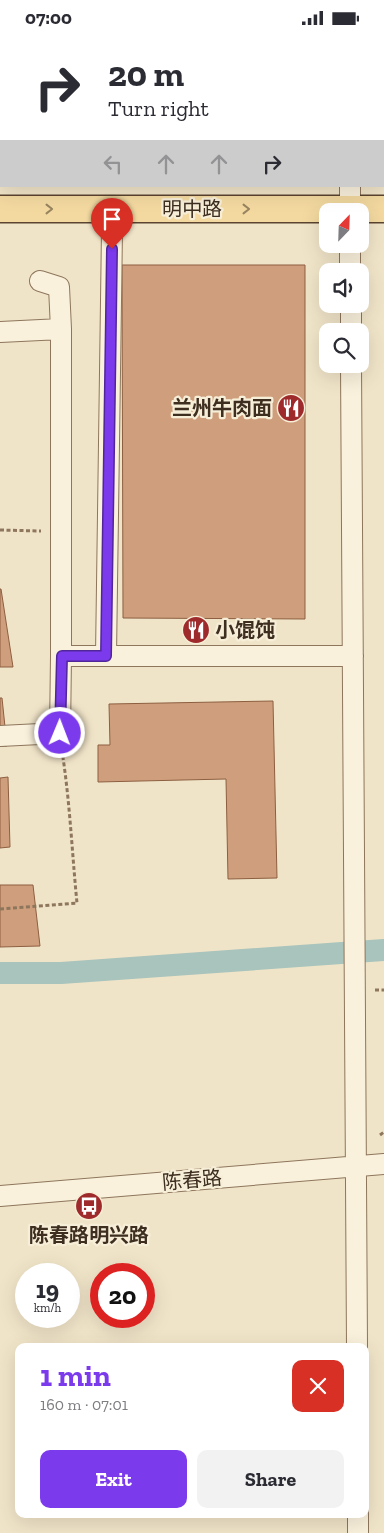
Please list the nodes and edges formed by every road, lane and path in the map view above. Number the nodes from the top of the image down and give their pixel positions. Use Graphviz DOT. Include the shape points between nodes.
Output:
graph roads {
  1 [pos="350,202"];
  2 [pos="0,209"];
  3 [pos="384,209"];
  4 [pos="112,230"];
  5 [pos="40,281"];
  6 [pos="61,329"];
  7 [pos="0,332"];
  8 [pos="351,373"];
  9 [pos="0,530"];
  10 [pos="61,531"];
  11 [pos="62,656"];
  12 [pos="106,656"];
  13 [pos="353,656"];
  14 [pos="60,733"];
  15 [pos="0,736"];
  16 [pos="0,909"];
  17 [pos="375,990"];
  18 [pos="384,990"];
  19 [pos="384,1132"];
  20 [pos="380,1135"];
  21 [pos="384,1164"];
  22 [pos="356,1167"];
  23 [pos="0,1196"];
  24 [pos="357,1343"];
  25 [pos="358,1518"];
  26 [pos="358,1533"];
  2 -- 1 [label="main road, 明中路, one-way"];
  1 -- 3 [label="main road, 明中路"];
  4 -- 12 [label="street"];
  5 -- 6 [label="street" via="59,287"];
  6 -- 7 [label="street"];
  6 -- 10 [label="street"];
  8 -- 13 [label="street"];
  9 -- 10 [label="path"];
  10 -- 11 [label="street"];
  11 -- 12 [label="street"];
  11 -- 14 [label="street"];
  12 -- 13 [label="street"];
  13 -- 22 [label="street"];
  14 -- 15 [label="street"];
  14 -- 16 [label="path" via="77,903"];
  17 -- 18 [label="path"];
  19 -- 20 [label="path"];
  21 -- 22 [label="street, 陈春路"];
  22 -- 23 [label="street, 陈春路"];
  22 -- 24 [label="street"];
  25 -- 26 [label="street"];
}
